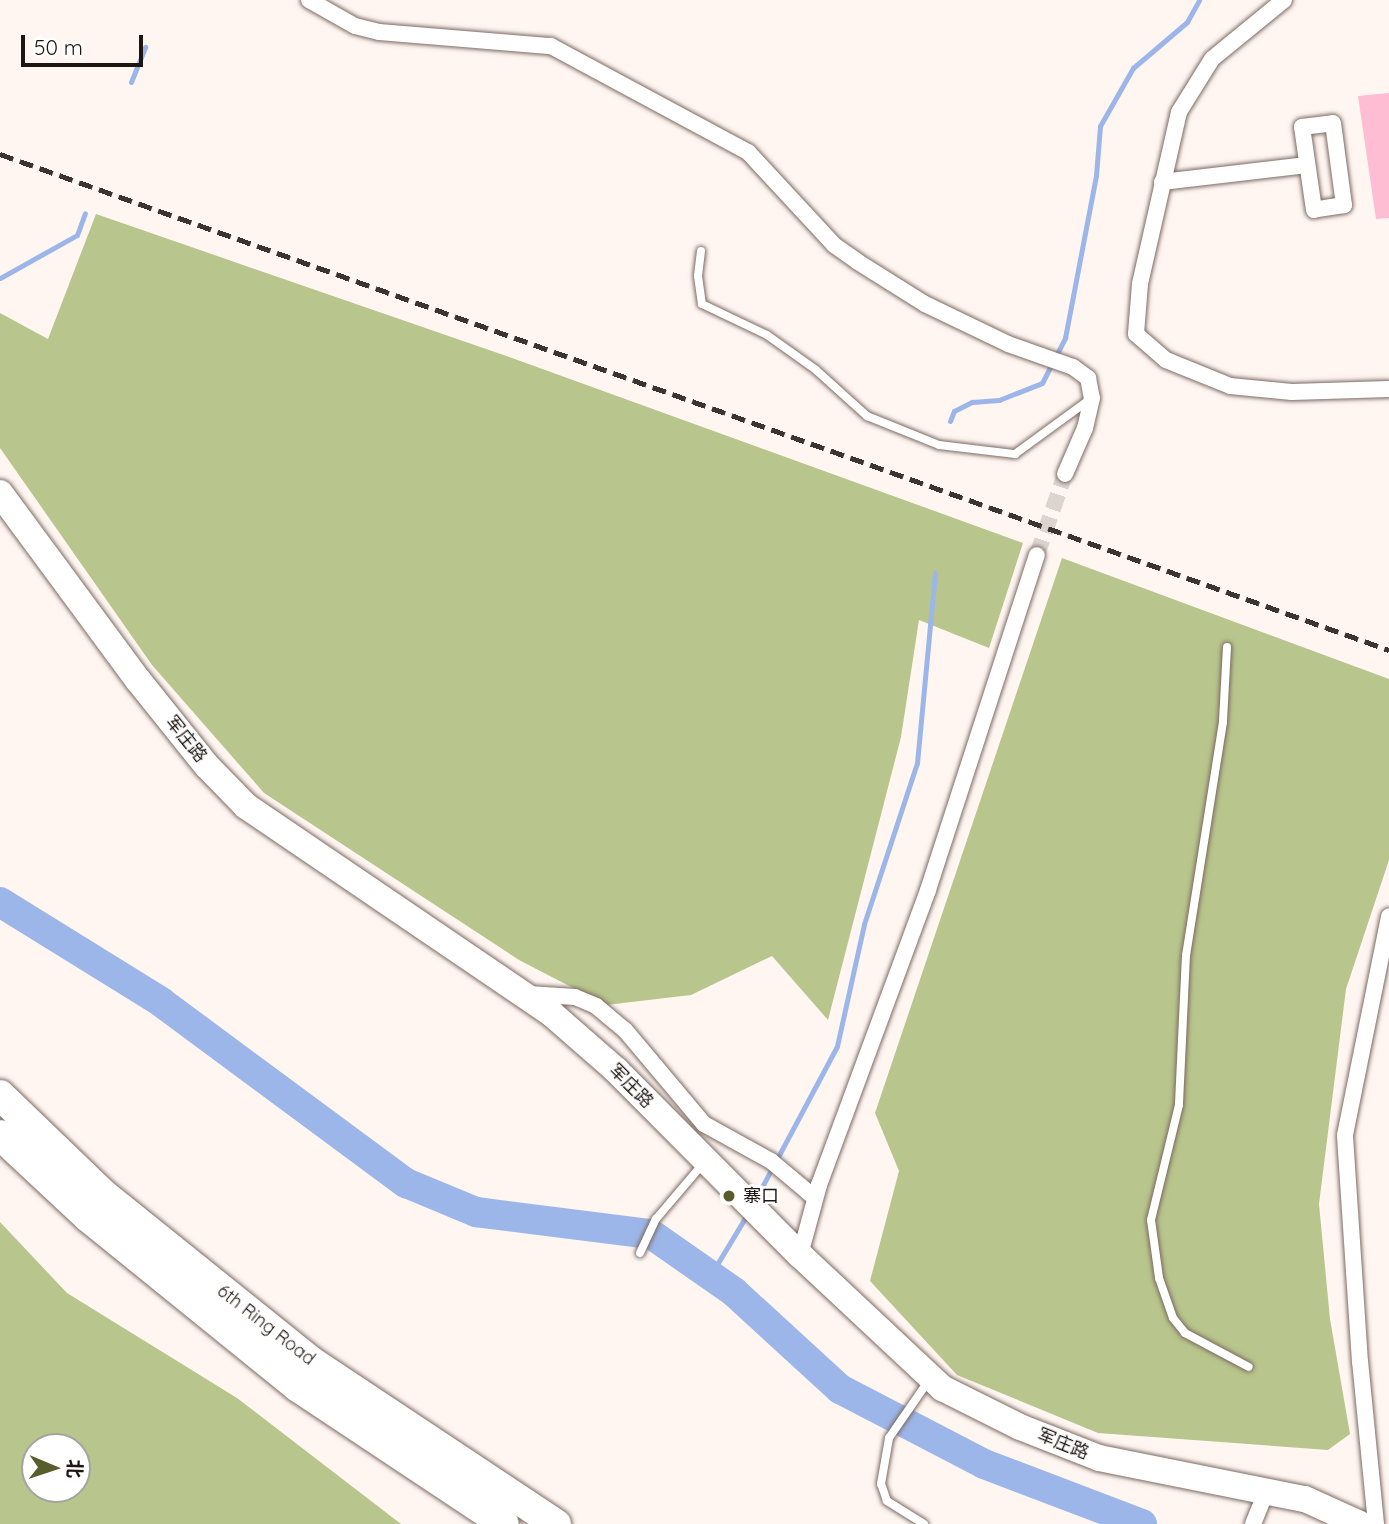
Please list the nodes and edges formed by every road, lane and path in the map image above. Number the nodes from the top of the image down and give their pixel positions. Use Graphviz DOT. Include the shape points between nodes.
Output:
graph roads {
  1 [pos="309,0"];
  2 [pos="1284,0"];
  3 [pos="1307,165"];
  4 [pos="1162,182"];
  5 [pos="701,251"];
  6 [pos="1389,389"];
  7 [pos="1092,398"];
  8 [pos="1065,474"];
  9 [pos="0,493"];
  10 [pos="1037,555"];
  11 [pos="1227,648"];
  12 [pos="1389,916"];
  13 [pos="522,994"];
  14 [pos="0,1096"];
  15 [pos="0,1135"];
  16 [pos="706,1160"];
  17 [pos="815,1198"];
  18 [pos="640,1253"];
  19 [pos="800,1255"];
  20 [pos="1249,1367"];
  21 [pos="930,1377"];
  22 [pos="1267,1490"];
  23 [pos="1255,1520"];
  24 [pos="504,1524"];
  25 [pos="556,1524"];
  26 [pos="924,1524"];
  27 [pos="1360,1524"];
  28 [pos="1376,1524"];
  1 -- 7 [label="street" via="355,26 379,32 551,46 748,152 834,245 925,304 1073,367 1088,378"];
  2 -- 4 [label="street" via="1220,52 1192,86 1179,113"];
  3 -- 3 [label="street" via="1302,127 1333,123 1345,205 1314,210"];
  3 -- 4 [label="street"];
  4 -- 6 [label="street" via="1136,309 1136,334 1150,351 1216,383 1251,391"];
  5 -- 7 [label="lane" via="702,304 767,335 816,370 867,416 939,446 1015,454"];
  7 -- 8 [label="street"];
  9 -- 13 [label="main road, 军庄路" via="138,680 207,766 246,806"];
  10 -- 17 [label="street" via="928,890"];
  11 -- 20 [label="lane" via="1223,722 1186,955 1180,1105 1151,1220 1159,1278 1173,1318 1185,1334"];
  12 -- 28 [label="street" via="1345,1135"];
  13 -- 16 [label="main road, 军庄路" via="616,1070"];
  13 -- 17 [label="street" via="575,997 596,1006 625,1030 704,1124 771,1161"];
  14 -- 25 [label="highway, 6th Ring Road" via="103,1194 312,1362"];
  15 -- 24 [label="highway, 6th Ring Road" via="89,1217 298,1387"];
  16 -- 18 [label="lane" via="656,1219"];
  16 -- 19 [label="main road, 军庄路"];
  17 -- 19 [label="street"];
  19 -- 21 [label="main road, 军庄路"];
  21 -- 22 [label="main road, 军庄路" via="942,1388 1020,1427 1099,1458"];
  21 -- 26 [label="lane" via="889,1438 881,1483 887,1501"];
  22 -- 23 [label="street"];
  22 -- 27 [label="main road, 军庄路" via="1305,1499"];
}
